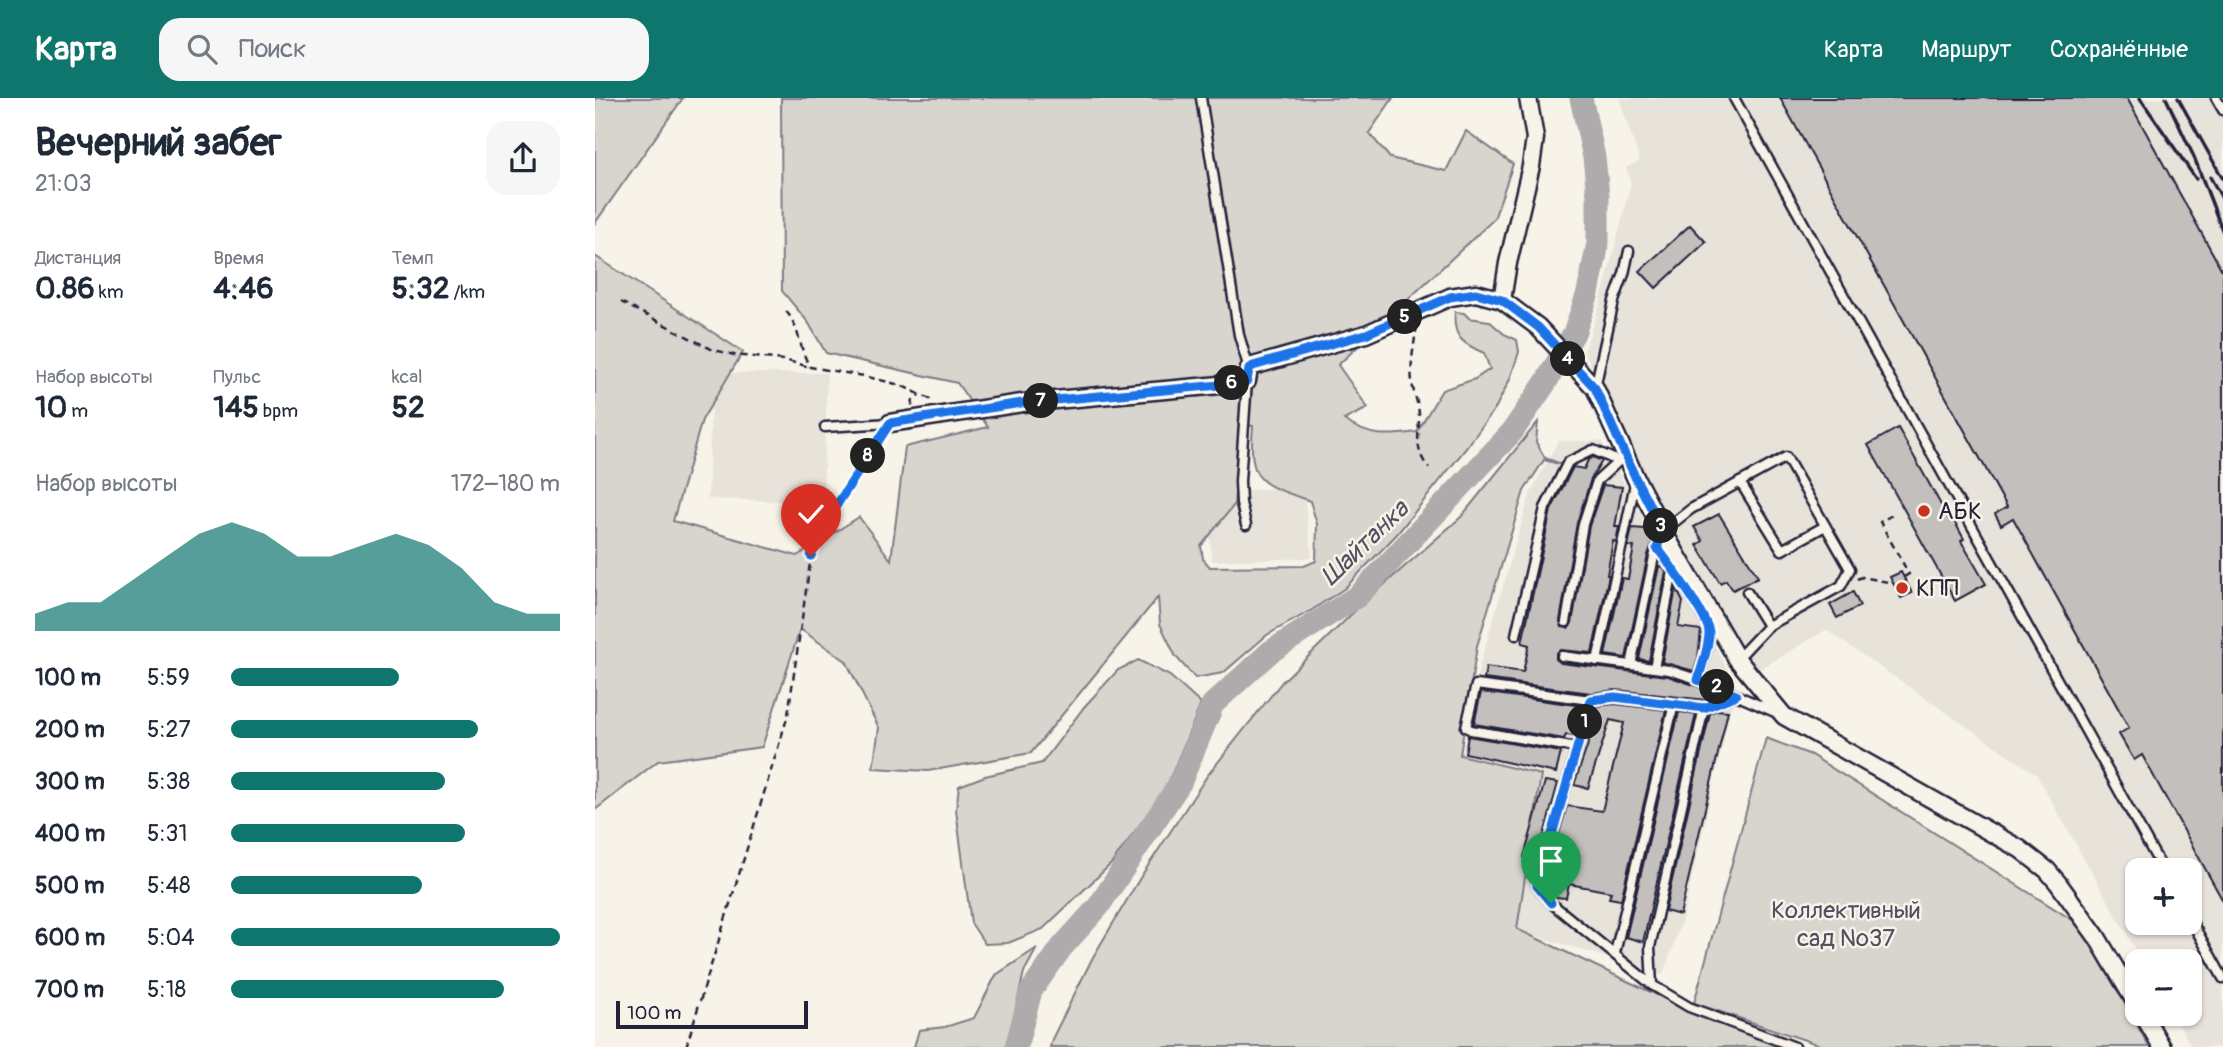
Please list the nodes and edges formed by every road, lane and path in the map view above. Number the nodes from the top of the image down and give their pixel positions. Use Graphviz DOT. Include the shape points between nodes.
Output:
graph roads {
  1 [pos="1201,98"];
  2 [pos="1528,98"];
  3 [pos="1734,98"];
  4 [pos="2216,98"];
  5 [pos="2223,110"];
  6 [pos="1629,251"];
  7 [pos="1502,300"];
  8 [pos="621,302"];
  9 [pos="1424,307"];
  10 [pos="786,311"];
  11 [pos="810,367"];
  12 [pos="1248,375"];
  13 [pos="1595,388"];
  14 [pos="955,412"];
  15 [pos="890,423"];
  16 [pos="825,427"];
  17 [pos="1622,458"];
  18 [pos="1429,468"];
  19 [pos="1636,479"];
  20 [pos="1740,482"];
  21 [pos="1892,515"];
  22 [pos="1245,525"];
  23 [pos="1825,526"];
  24 [pos="1663,531"];
  25 [pos="1657,548"];
  26 [pos="1674,571"];
  27 [pos="1904,577"];
  28 [pos="1893,583"];
  29 [pos="1841,586"];
  30 [pos="1747,592"];
  31 [pos="1566,622"];
  32 [pos="1768,626"];
  33 [pos="1516,635"];
  34 [pos="1562,656"];
  35 [pos="1737,659"];
  36 [pos="1597,661"];
  37 [pos="1631,665"];
  38 [pos="1654,668"];
  39 [pos="1698,680"];
  40 [pos="1736,695"];
  41 [pos="1591,700"];
  42 [pos="1674,704"];
  43 [pos="1704,708"];
  44 [pos="1784,716"];
  45 [pos="1577,748"];
  46 [pos="2156,858"];
  47 [pos="2199,935"];
  48 [pos="1615,953"];
  49 [pos="2223,978"];
  50 [pos="1652,985"];
  51 [pos="2125,985"];
  52 [pos="2150,1026"];
  53 [pos="686,1047"];
  54 [pos="1795,1047"];
  55 [pos="2162,1047"];
  1 -- 12 [label="lane"];
  2 -- 7 [label="street" via="1535,138"];
  3 -- 46 [label="lane"];
  4 -- 5 [label="lane"];
  6 -- 13 [label="lane"];
  7 -- 9 [label="street" via="1476,293"];
  7 -- 13 [label="street" via="1538,327"];
  8 -- 11 [label="path" via="711,349"];
  9 -- 12 [label="street" via="1366,334"];
  9 -- 18 [label="path" via="1411,366 1419,412 1419,452"];
  10 -- 11 [label="path" via="794,320"];
  11 -- 14 [label="path" via="900,384"];
  12 -- 14 [label="street"];
  12 -- 22 [label="lane" via="1240,481"];
  13 -- 17 [label="street"];
  14 -- 15 [label="street"];
  15 -- 16 [label="lane"];
  15 -- 53 [label="path" via="825,523 811,556 788,715"];
  17 -- 19 [label="street"];
  17 -- 31 [label="lane" via="1597,481 1583,524"];
  17 -- 33 [label="lane" via="1593,450 1568,462 1545,508"];
  19 -- 24 [label="street"];
  19 -- 36 [label="lane"];
  20 -- 23 [label="lane" via="1781,550"];
  20 -- 23 [label="lane" via="1786,457"];
  20 -- 24 [label="lane" via="1691,509"];
  21 -- 27 [label="path" via="1880,522 1909,575"];
  23 -- 29 [label="lane" via="1850,569"];
  24 -- 25 [label="lane"];
  24 -- 35 [label="street"];
  25 -- 26 [label="lane"];
  25 -- 37 [label="lane"];
  26 -- 38 [label="lane"];
  26 -- 39 [label="lane" via="1709,628"];
  28 -- 29 [label="path" via="1863,577"];
  29 -- 32 [label="lane"];
  30 -- 32 [label="lane"];
  32 -- 35 [label="lane"];
  34 -- 36 [label="lane"];
  35 -- 44 [label="street"];
  36 -- 37 [label="lane"];
  37 -- 38 [label="lane"];
  38 -- 39 [label="lane"];
  39 -- 40 [label="lane"];
  40 -- 43 [label="lane"];
  40 -- 44 [label="lane"];
  41 -- 42 [label="lane" via="1615,697"];
  41 -- 45 [label="lane"];
  41 -- 45 [label="lane" via="1476,685 1473,691 1466,727 1471,730"];
  42 -- 43 [label="lane"];
  42 -- 48 [label="lane"];
  43 -- 50 [label="lane" via="1650,947"];
  44 -- 51 [label="street" via="2020,849 2047,870"];
  45 -- 48 [label="lane" via="1537,886 1551,903"];
  47 -- 49 [label="lane"];
  48 -- 50 [label="lane"];
  50 -- 54 [label="lane" via="1689,1007"];
  52 -- 55 [label="street"];
}
